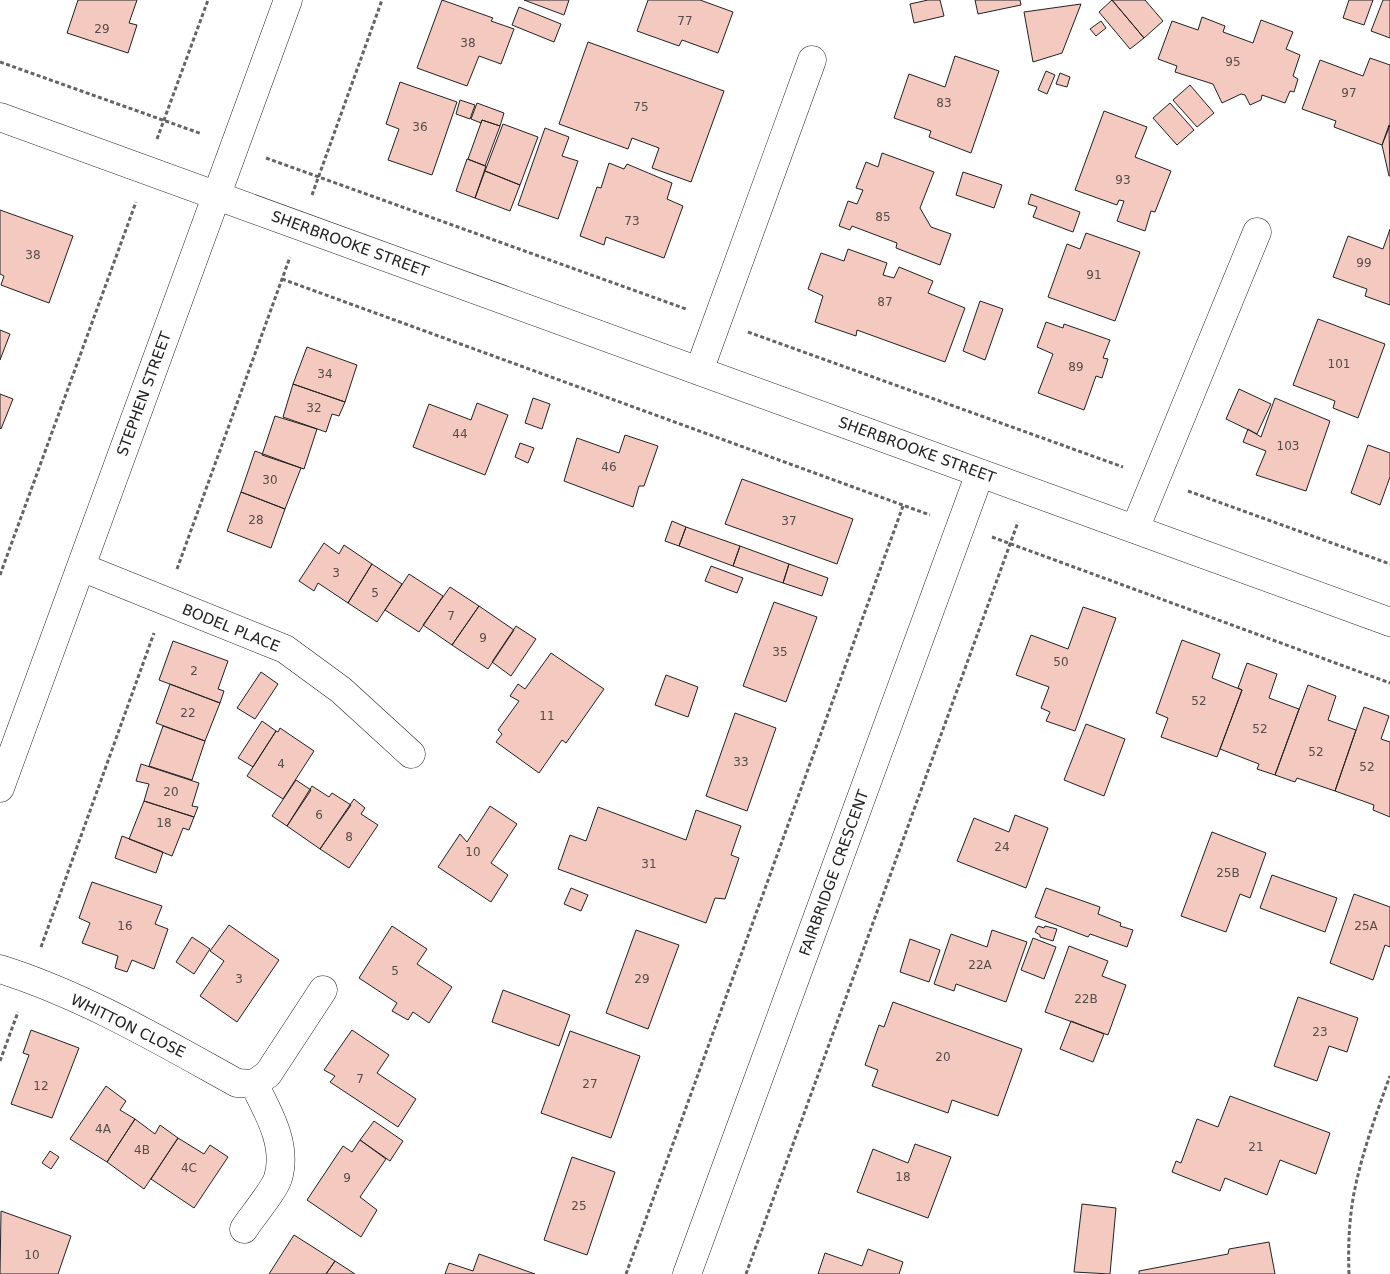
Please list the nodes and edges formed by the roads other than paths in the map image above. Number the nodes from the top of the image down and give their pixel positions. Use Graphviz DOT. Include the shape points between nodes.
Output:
graph roads {
  1 [pos="288,0"];
  2 [pos="812,60"];
  3 [pos="0,117"];
  4 [pos="216,196"];
  5 [pos="1257,232"];
  6 [pos="699,371"];
  7 [pos="980,473"];
  8 [pos="1135,529"];
  9 [pos="80,567"];
  10 [pos="1390,622"];
  11 [pos="411,754"];
  12 [pos="0,788"];
  13 [pos="0,969"];
  14 [pos="323,990"];
  15 [pos="254,1084"];
  16 [pos="244,1229"];
  17 [pos="688,1274"];
  1 -- 4 [label="street, STEPHEN STREET"];
  2 -- 6 [label="street"];
  3 -- 4 [label="street, SHERBROOKE STREET"];
  4 -- 6 [label="street, SHERBROOKE STREET"];
  4 -- 9 [label="street, STEPHEN STREET"];
  5 -- 8 [label="street"];
  6 -- 7 [label="street, SHERBROOKE STREET"];
  7 -- 8 [label="street, SHERBROOKE STREET"];
  7 -- 17 [label="street, FAIRBRIDGE CRESCENT"];
  8 -- 10 [label="street, SHERBROOKE STREET"];
  9 -- 11 [label="street, BODEL PLACE" via="285,649 341,690"];
  9 -- 12 [label="street, STEPHEN STREET"];
  13 -- 15 [label="street, WHITTON CLOSE" via="30,978 142,1030 237,1083"];
  14 -- 15 [label="street" via="268,1074"];
  15 -- 16 [label="street" via="274,1124 281,1157 278,1179"];
}
